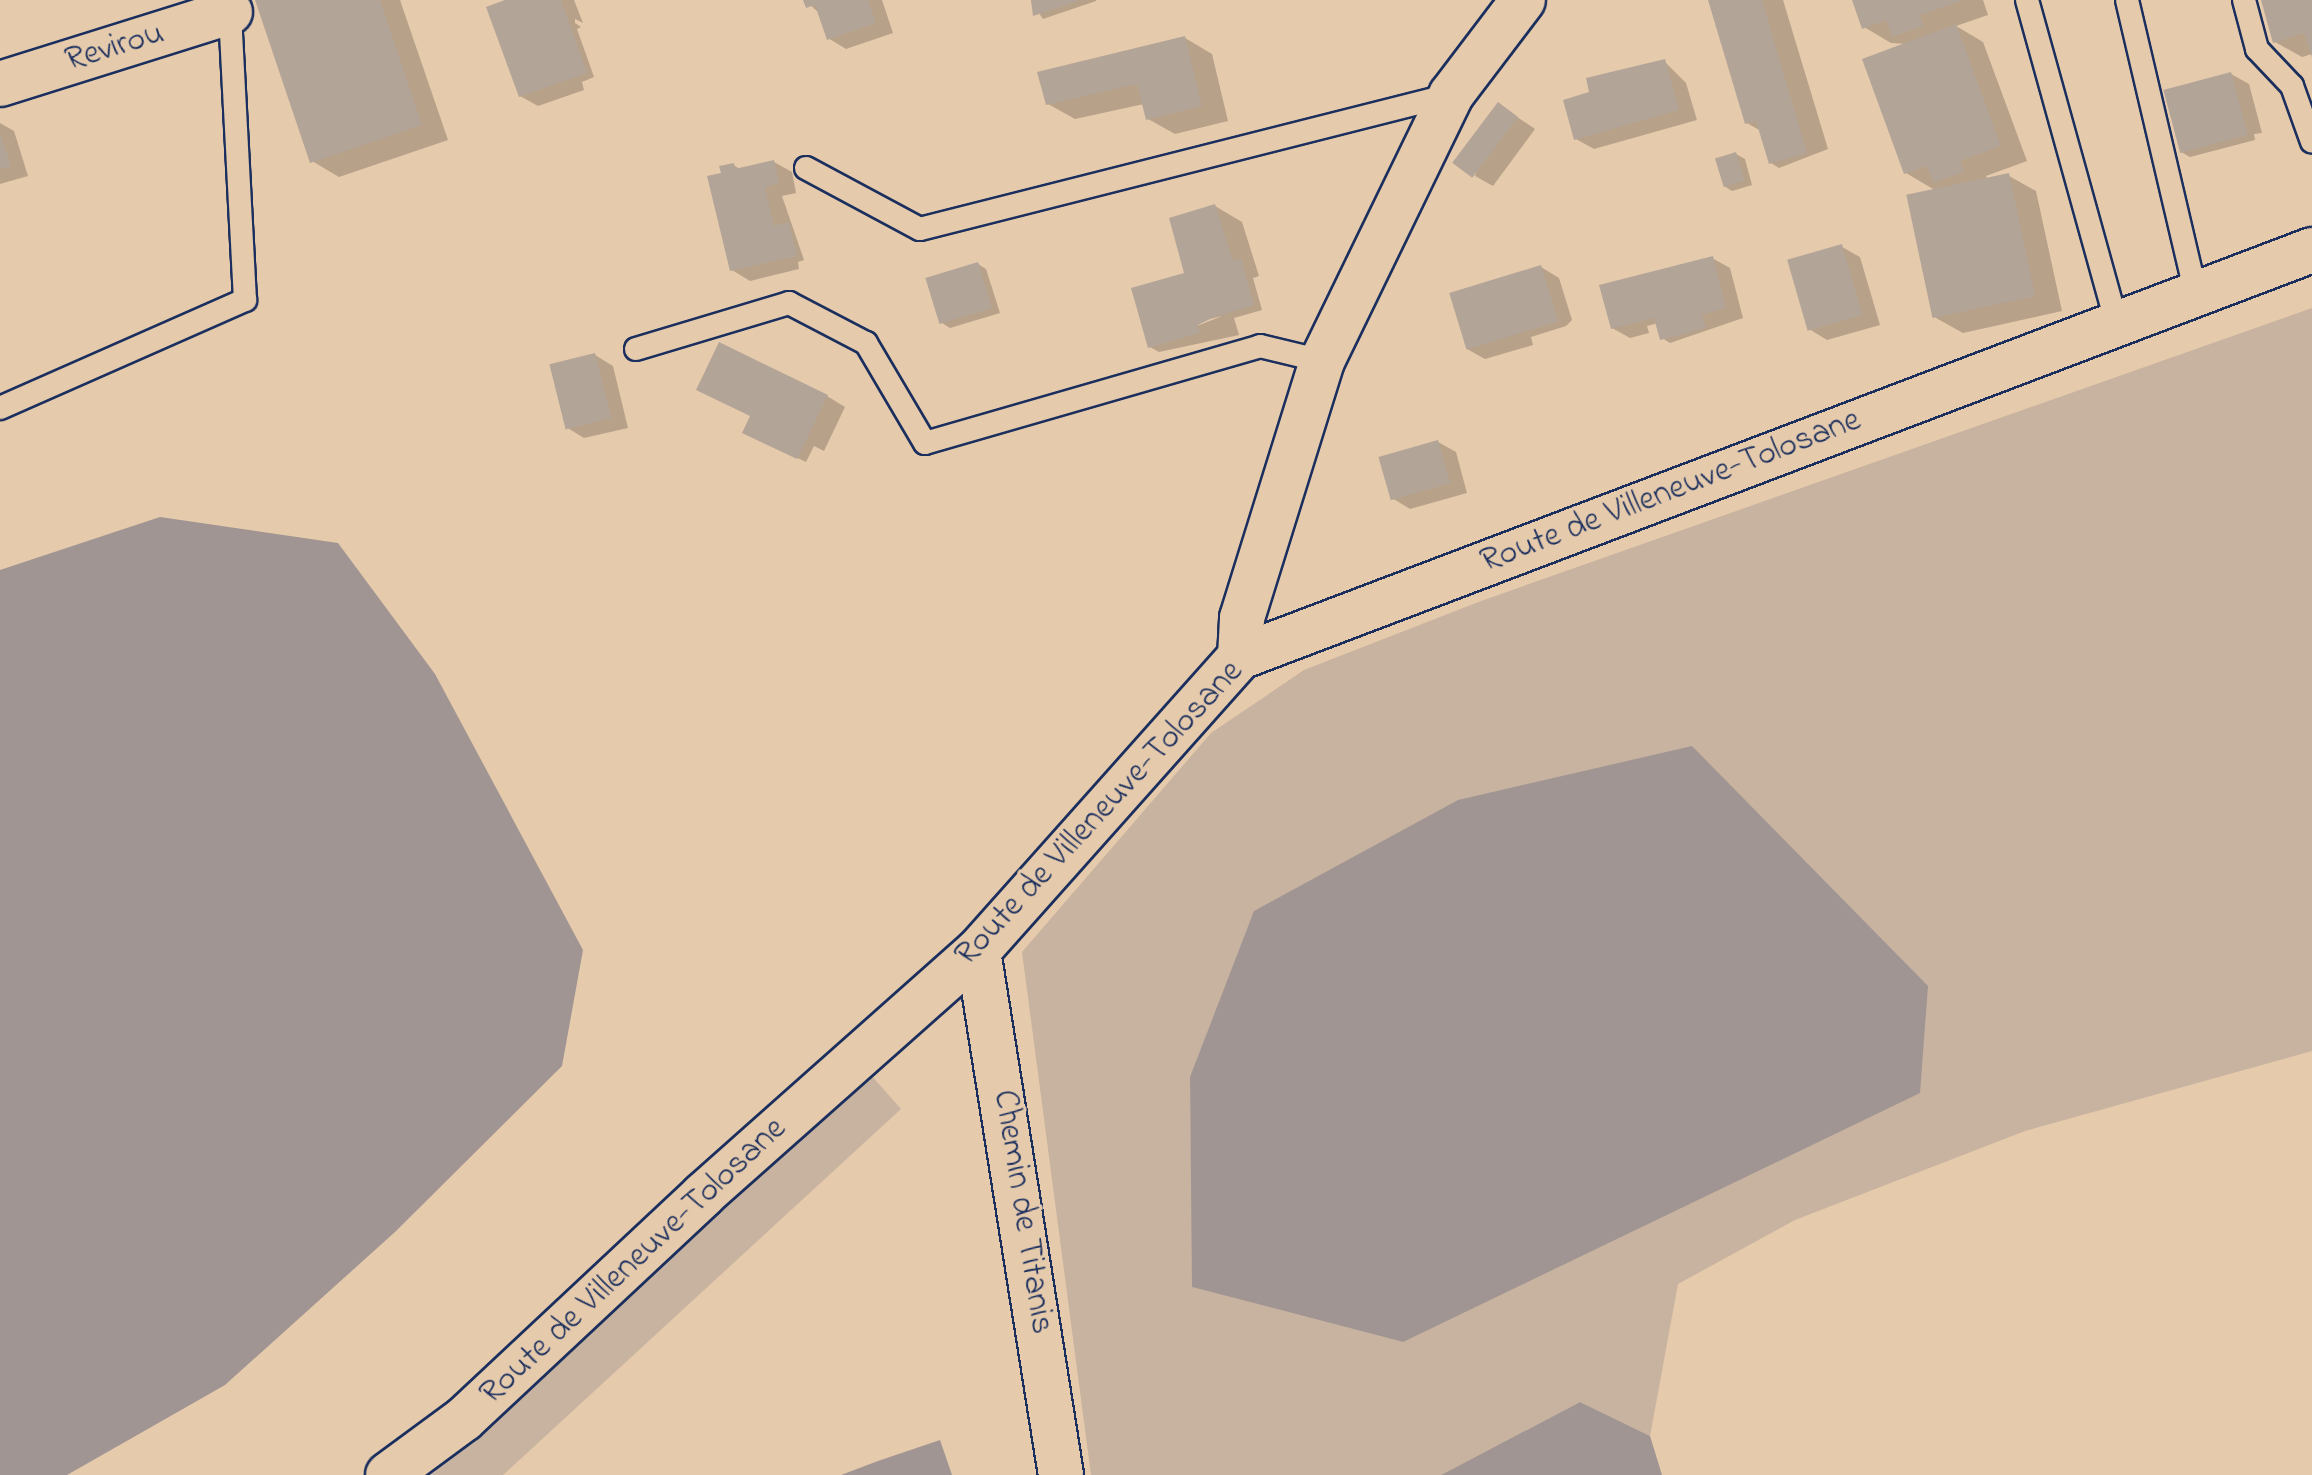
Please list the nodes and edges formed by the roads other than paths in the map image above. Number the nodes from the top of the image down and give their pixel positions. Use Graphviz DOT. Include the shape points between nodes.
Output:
graph roads {
  1 [pos="1523,0"];
  2 [pos="2027,0"];
  3 [pos="2127,0"];
  4 [pos="2244,0"];
  5 [pos="230,12"];
  6 [pos="0,84"];
  7 [pos="1451,95"];
  8 [pos="2312,142"];
  9 [pos="806,168"];
  10 [pos="2312,250"];
  11 [pos="2196,294"];
  12 [pos="2117,324"];
  13 [pos="636,349"];
  14 [pos="1322,361"];
  15 [pos="0,408"];
  16 [pos="1240,657"];
  17 [pos="978,951"];
  18 [pos="388,1475"];
  19 [pos="1061,1475"];
  1 -- 7 [label="street"];
  2 -- 12 [label="lane"];
  3 -- 11 [label="lane"];
  4 -- 8 [label="lane" via="2257,49 2292,86"];
  5 -- 6 [label="street, Revirou"];
  5 -- 15 [label="lane" via="245,300"];
  7 -- 9 [label="lane" via="920,229"];
  7 -- 14 [label="street"];
  10 -- 11 [label="street, Route de Villeneuve-Tolosane"];
  11 -- 12 [label="street, Route de Villeneuve-Tolosane"];
  12 -- 16 [label="street, Route de Villeneuve-Tolosane"];
  13 -- 14 [label="lane" via="789,303 866,343 925,443 1260,346"];
  14 -- 16 [label="street" via="1242,618"];
  16 -- 17 [label="street, Route de Villeneuve-Tolosane"];
  17 -- 18 [label="street, Route de Villeneuve-Tolosane" via="703,1195 464,1419"];
  17 -- 19 [label="street, Chemin de Titanis"];
}
